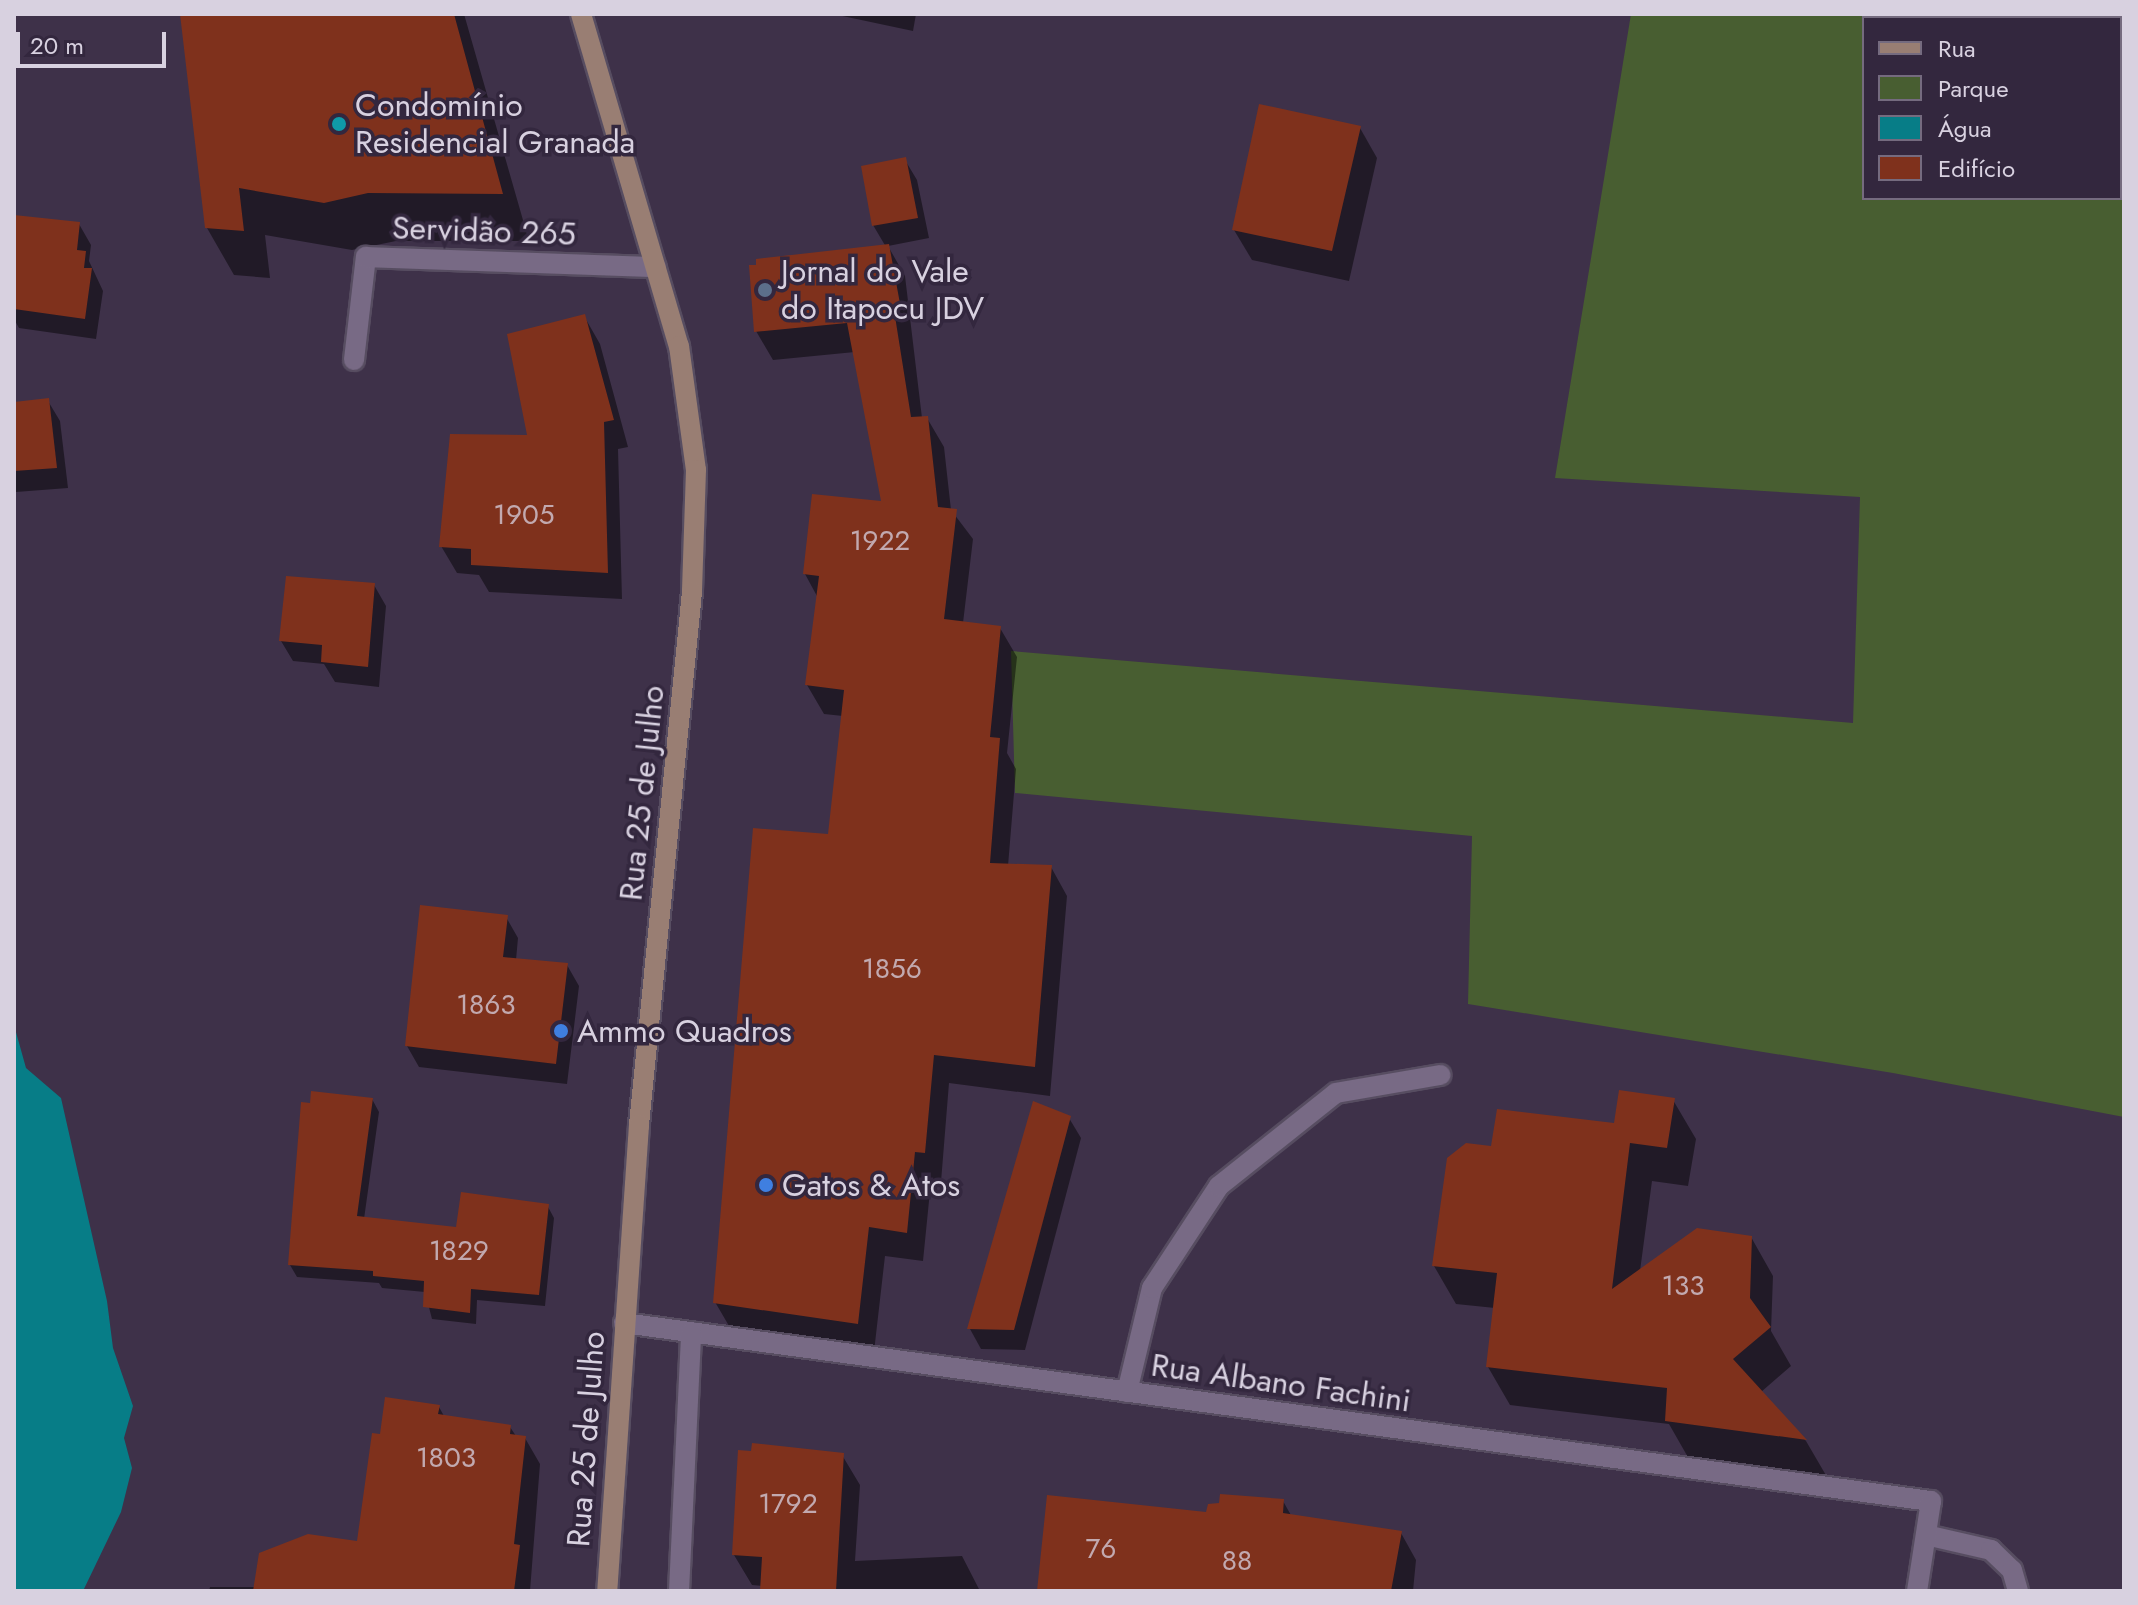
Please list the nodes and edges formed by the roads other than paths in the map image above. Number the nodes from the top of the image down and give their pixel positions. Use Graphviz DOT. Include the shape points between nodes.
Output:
graph roads {
  1 [pos="581,14"];
  2 [pos="656,267"];
  3 [pos="354,360"];
  4 [pos="1440,1075"];
  5 [pos="624,1323"];
  6 [pos="691,1332"];
  7 [pos="1127,1392"];
  8 [pos="1926,1535"];
  9 [pos="607,1591"];
  10 [pos="679,1591"];
  11 [pos="1917,1591"];
  12 [pos="2018,1591"];
  1 -- 2 [label="main road, Rua 25 de Julho"];
  2 -- 3 [label="street, Servidão 265" via="366,257"];
  2 -- 5 [label="main road, Rua 25 de Julho" via="679,346 695,485 692,592"];
  4 -- 7 [label="street" via="1336,1093 1219,1186 1152,1288"];
  5 -- 6 [label="street, Rua Albano Fachini"];
  5 -- 9 [label="main road, Rua 25 de Julho"];
  6 -- 7 [label="street, Rua Albano Fachini"];
  6 -- 10 [label="street"];
  7 -- 8 [label="street, Rua Albano Fachini" via="1931,1501"];
  8 -- 11 [label="street"];
  8 -- 12 [label="street" via="1991,1550 2012,1570"];
}
